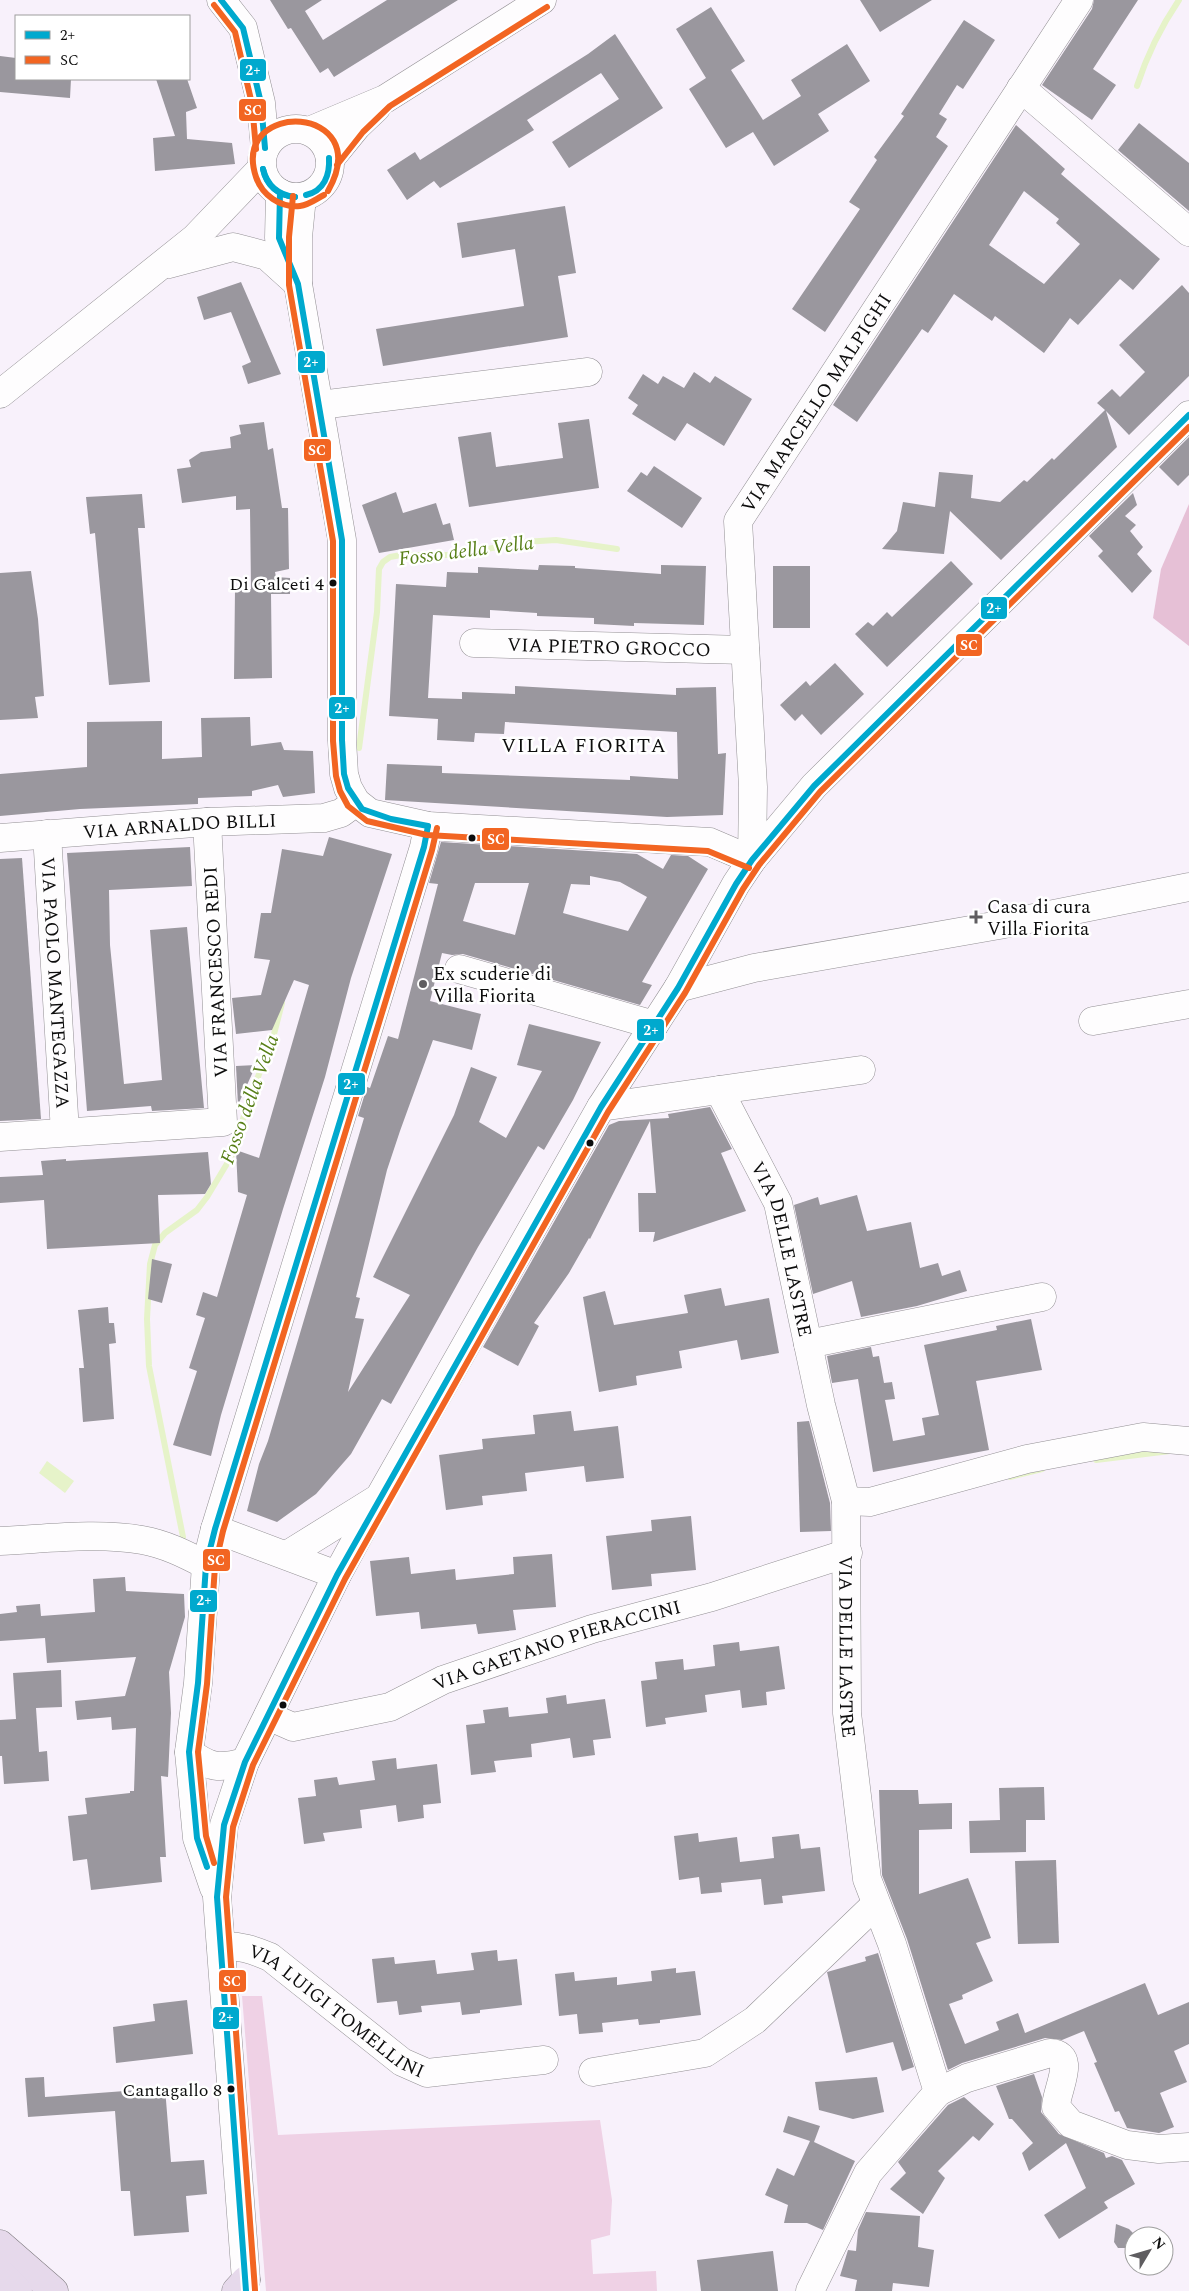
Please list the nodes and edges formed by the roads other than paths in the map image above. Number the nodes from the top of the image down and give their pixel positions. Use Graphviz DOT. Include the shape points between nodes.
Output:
graph roads {
  1 [pos="221,0"];
  2 [pos="542,0"];
  3 [pos="1080,0"];
  4 [pos="254,69"];
  5 [pos="1021,88"];
  6 [pos="385,99"];
  7 [pos="302,130"];
  8 [pos="330,159"];
  9 [pos="276,179"];
  10 [pos="1189,232"];
  11 [pos="159,267"];
  12 [pos="298,284"];
  13 [pos="588,372"];
  14 [pos="0,394"];
  15 [pos="320,405"];
  16 [pos="1189,415"];
  17 [pos="474,643"];
  18 [pos="745,650"];
  19 [pos="356,802"];
  20 [pos="207,822"];
  21 [pos="428,826"];
  22 [pos="46,834"];
  23 [pos="0,838"];
  24 [pos="752,860"];
  25 [pos="1189,887"];
  26 [pos="459,969"];
  27 [pos="678,988"];
  28 [pos="1189,1004"];
  29 [pos="1093,1021"];
  30 [pos="654,1025"];
  31 [pos="861,1070"];
  32 [pos="719,1090"];
  33 [pos="601,1107"];
  34 [pos="65,1132"];
  35 [pos="0,1137"];
  36 [pos="1042,1297"];
  37 [pos="808,1344"];
  38 [pos="1189,1441"];
  39 [pos="379,1498"];
  40 [pos="846,1501"];
  41 [pos="215,1529"];
  42 [pos="0,1541"];
  43 [pos="848,1553"];
  44 [pos="287,1555"];
  45 [pos="206,1565"];
  46 [pos="337,1575"];
  47 [pos="268,1716"];
  48 [pos="189,1752"];
  49 [pos="245,1762"];
  50 [pos="217,1897"];
  51 [pos="875,1905"];
  52 [pos="221,1946"];
  53 [pos="544,2060"];
  54 [pos="593,2072"];
  55 [pos="938,2092"];
  56 [pos="1189,2147"];
  57 [pos="0,2244"];
  58 [pos="0,2273"];
  59 [pos="242,2287"];
  60 [pos="18,2291"];
  61 [pos="54,2291"];
  62 [pos="810,2291"];
  1 -- 4 [label="street" via="242,28"];
  2 -- 6 [label="street"];
  3 -- 5 [label="street, VIA MARCELLO MALPIGHI"];
  4 -- 7 [label="street" via="270,99"];
  4 -- 9 [label="street"];
  5 -- 10 [label="street"];
  5 -- 18 [label="street, VIA MARCELLO MALPIGHI" via="738,521"];
  6 -- 7 [label="street"];
  6 -- 8 [label="street"];
  7 -- 8 [label="street" via="323,142"];
  7 -- 9 [label="street" via="277,134"];
  8 -- 9 [label="street" via="330,169 320,188"];
  9 -- 11 [label="street"];
  9 -- 12 [label="street" via="279,238"];
  11 -- 12 [label="street" via="233,247 267,256"];
  11 -- 14 [label="street"];
  12 -- 15 [label="street"];
  13 -- 15 [label="street"];
  15 -- 19 [label="street" via="342,540 342,740 344,774"];
  16 -- 24 [label="street" via="814,786"];
  17 -- 18 [label="street, VIA PIETRO GROCCO"];
  18 -- 24 [label="street, VIA MARCELLO MALPIGHI" via="753,787"];
  19 -- 20 [label="street, VIA ARNALDO BILLI" via="341,813 324,818"];
  19 -- 21 [label="street" via="370,814"];
  20 -- 22 [label="street, VIA ARNALDO BILLI"];
  20 -- 34 [label="street, VIA FRANCESCO REDI" via="222,1122"];
  21 -- 24 [label="street" via="710,842"];
  21 -- 41 [label="street"];
  22 -- 23 [label="street, VIA ARNALDO BILLI"];
  22 -- 34 [label="street, VIA PAOLO MANTEGAZZA"];
  24 -- 27 [label="street"];
  25 -- 27 [label="street" via="999,925 754,968"];
  26 -- 30 [label="street"];
  27 -- 30 [label="street"];
  28 -- 29 [label="street"];
  30 -- 33 [label="street"];
  31 -- 32 [label="street"];
  32 -- 33 [label="street"];
  32 -- 37 [label="street, VIA DELLE LASTRE" via="778,1203"];
  33 -- 39 [label="street"];
  34 -- 35 [label="street"];
  36 -- 37 [label="street"];
  37 -- 40 [label="street, VIA DELLE LASTRE"];
  38 -- 40 [label="street" via="1143,1437 1027,1459 870,1502"];
  39 -- 44 [label="street"];
  39 -- 46 [label="street"];
  40 -- 43 [label="street, VIA DELLE LASTRE"];
  41 -- 44 [label="street"];
  41 -- 45 [label="street"];
  42 -- 45 [label="street" via="83,1536 142,1540 177,1550"];
  43 -- 47 [label="street, VIA GAETANO PIERACCINI" via="712,1597 592,1628 443,1680 390,1707 293,1728"];
  43 -- 51 [label="street, VIA DELLE LASTRE" via="847,1713 867,1879"];
  44 -- 46 [label="street"];
  45 -- 48 [label="street" via="198,1683"];
  46 -- 47 [label="street"];
  47 -- 49 [label="street"];
  48 -- 49 [label="street" via="219,1768"];
  48 -- 50 [label="street" via="197,1838"];
  49 -- 50 [label="street" via="224,1825"];
  50 -- 52 [label="street"];
  51 -- 54 [label="street" via="755,2020 705,2053"];
  51 -- 55 [label="street, VIA DELLE LASTRE" via="892,1944"];
  52 -- 53 [label="street, VIA LUIGI TOMELLINI" via="248,1948 270,1957 402,2062 427,2072"];
  52 -- 59 [label="street"];
  55 -- 56 [label="street" via="967,2078 1057,2053 1066,2064 1056,2107 1070,2124 1127,2145 1159,2149"];
  55 -- 62 [label="street" via="868,2173"];
  57 -- 61 [label="main road"];
  58 -- 60 [label="main road"];
}
